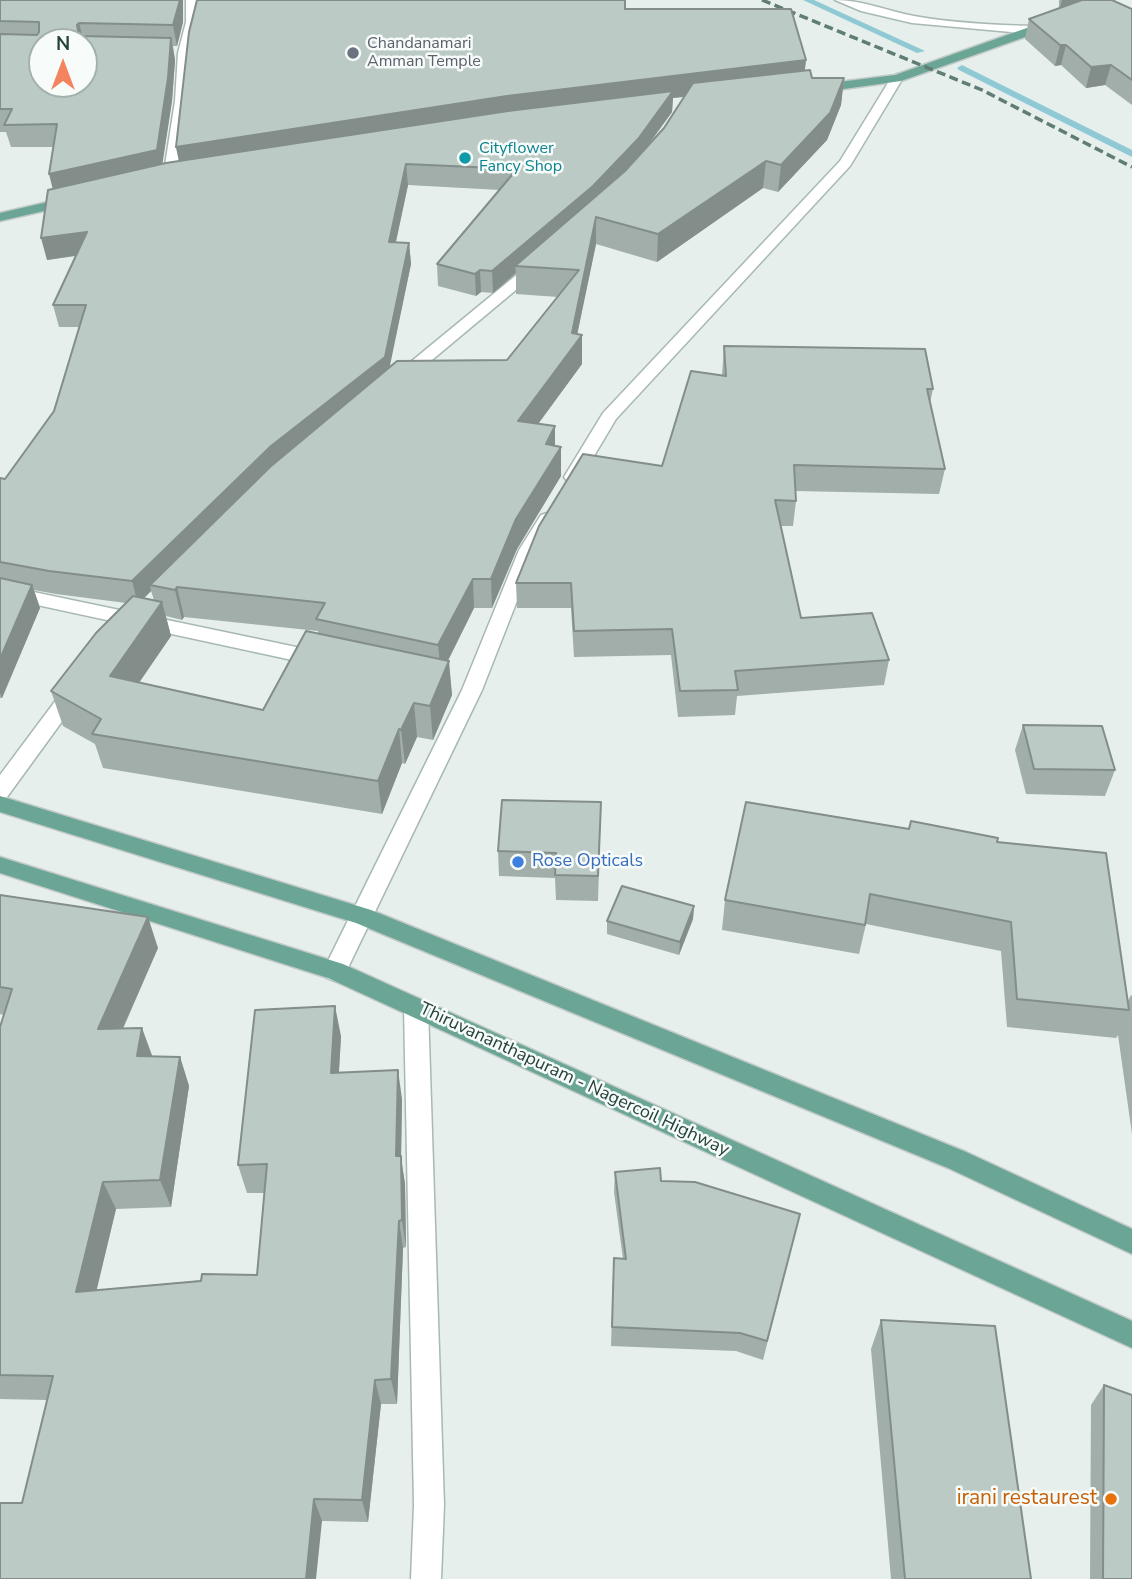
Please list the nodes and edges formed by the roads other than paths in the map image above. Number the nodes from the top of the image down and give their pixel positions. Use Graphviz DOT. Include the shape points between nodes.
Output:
graph roads {
  1 [pos="192,0"];
  2 [pos="841,0"];
  3 [pos="1070,16"];
  4 [pos="1033,30"];
  5 [pos="897,78"];
  6 [pos="797,91"];
  7 [pos="170,178"];
  8 [pos="92,196"];
  9 [pos="0,217"];
  10 [pos="549,255"];
  11 [pos="394,383"];
  12 [pos="0,591"];
  13 [pos="156,601"];
  14 [pos="136,621"];
  15 [pos="116,640"];
  16 [pos="338,662"];
  17 [pos="89,671"];
  18 [pos="0,791"];
  19 [pos="0,804"];
  20 [pos="0,865"];
  21 [pos="363,916"];
  22 [pos="335,971"];
  23 [pos="416,1008"];
  24 [pos="1132,1242"];
  25 [pos="1132,1335"];
  26 [pos="426,1579"];
  1 -- 7 [label="street" via="192,22 178,53 181,101"];
  2 -- 4 [label="street" via="904,20"];
  3 -- 4 [label="main road"];
  4 -- 5 [label="main road"];
  5 -- 6 [label="main road"];
  5 -- 21 [label="street" via="845,163 609,417 528,550"];
  8 -- 9 [label="main road"];
  10 -- 11 [label="street"];
  12 -- 14 [label="street"];
  13 -- 14 [label="street"];
  14 -- 15 [label="street"];
  14 -- 16 [label="street"];
  17 -- 18 [label="street"];
  19 -- 21 [label="main road"];
  20 -- 22 [label="main road, Thiruvananthapuram - Nagercoil Highway"];
  21 -- 22 [label="street"];
  21 -- 24 [label="main road" via="957,1160"];
  22 -- 23 [label="main road, Thiruvananthapuram - Nagercoil Highway"];
  23 -- 25 [label="main road, Thiruvananthapuram - Nagercoil Highway"];
  23 -- 26 [label="street" via="429,1505"];
}
